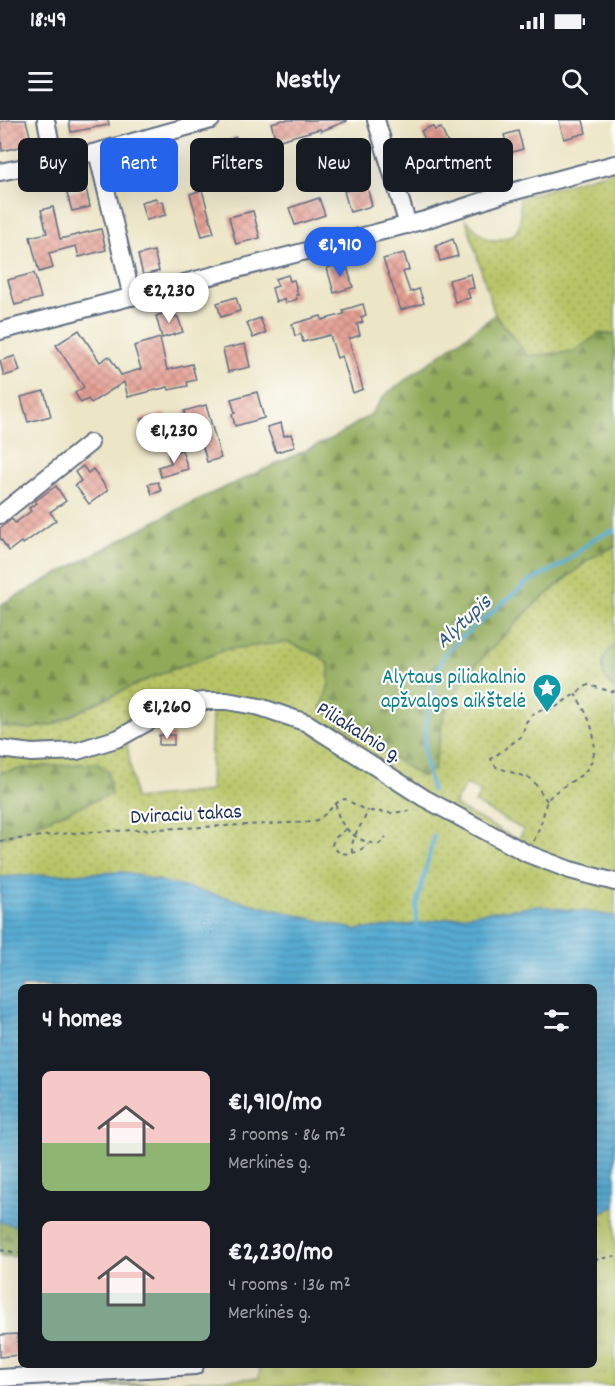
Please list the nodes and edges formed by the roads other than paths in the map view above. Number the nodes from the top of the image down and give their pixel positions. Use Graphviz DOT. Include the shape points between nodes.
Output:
graph roads {
  1 [pos="46,120"];
  2 [pos="376,120"];
  3 [pos="206,121"];
  4 [pos="50,138"];
  5 [pos="97,152"];
  6 [pos="88,154"];
  7 [pos="615,164"];
  8 [pos="18,168"];
  9 [pos="0,172"];
  10 [pos="408,225"];
  11 [pos="132,297"];
  12 [pos="0,332"];
  13 [pos="90,443"];
  14 [pos="0,514"];
  15 [pos="0,749"];
  16 [pos="615,882"];
  17 [pos="150,1368"];
  18 [pos="0,1378"];
  1 -- 4 [label="street"];
  2 -- 10 [label="street"];
  3 -- 5 [label="street"];
  5 -- 6 [label="street"];
  5 -- 11 [label="street"];
  7 -- 10 [label="street"];
  8 -- 9 [label="street"];
  10 -- 11 [label="street"];
  11 -- 12 [label="street"];
  13 -- 14 [label="street"];
  15 -- 16 [label="street, Piliakalnio g." via="32,753 77,751 119,738 180,704 227,701 260,708 307,723 444,808 528,854"];
  17 -- 18 [label="street"];
}
